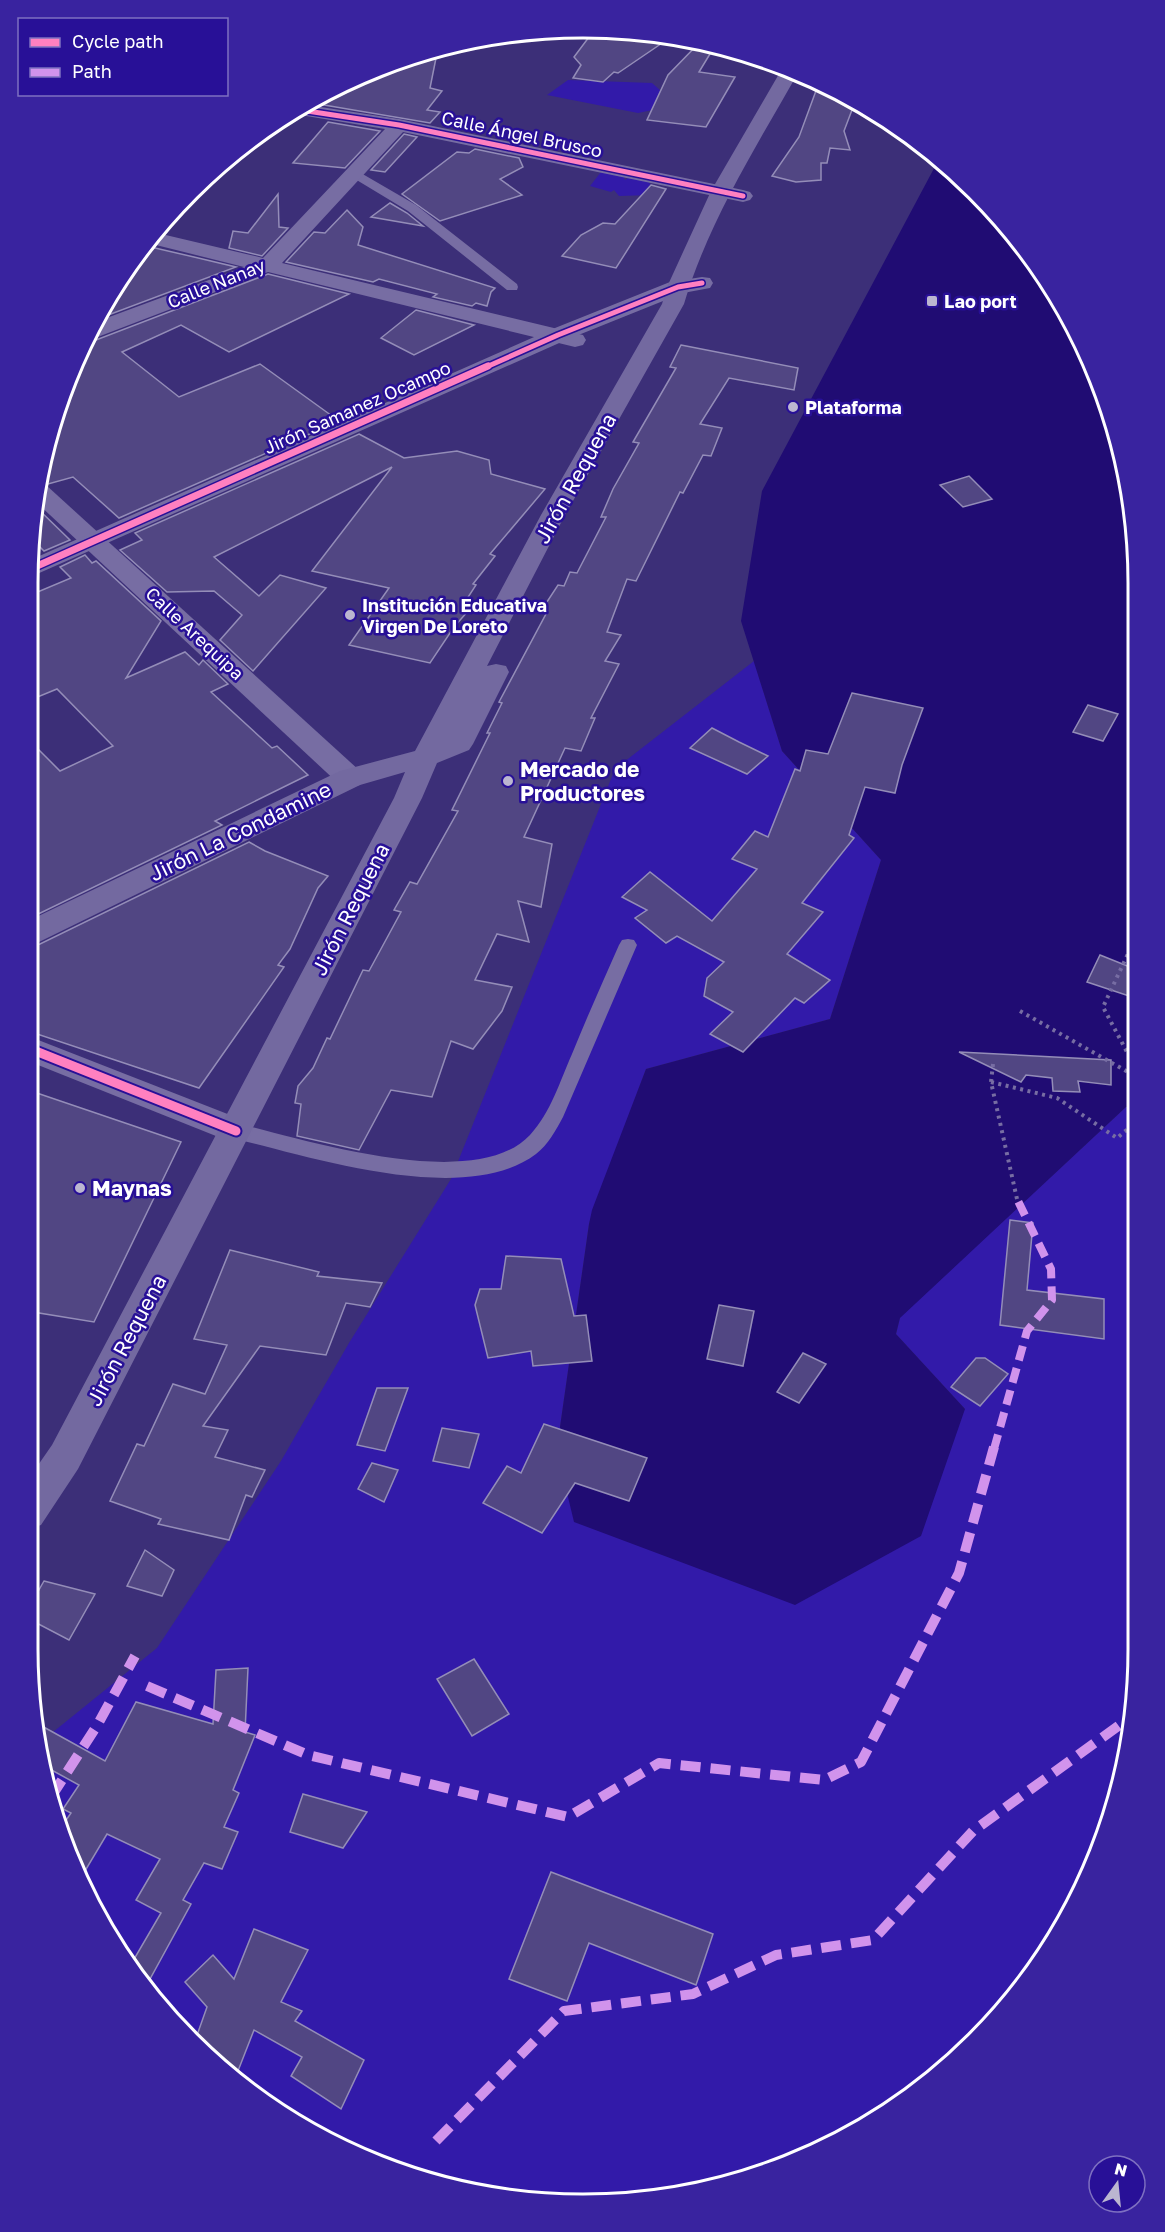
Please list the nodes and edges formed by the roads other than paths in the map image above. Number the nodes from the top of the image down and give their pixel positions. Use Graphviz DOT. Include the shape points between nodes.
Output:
graph roads {
  1 [pos="786,77"];
  2 [pos="804,85"];
  3 [pos="797,97"];
  4 [pos="309,111"];
  5 [pos="399,125"];
  6 [pos="354,173"];
  7 [pos="754,176"];
  8 [pos="721,191"];
  9 [pos="743,196"];
  10 [pos="734,216"];
  11 [pos="159,240"];
  12 [pos="268,265"];
  13 [pos="512,287"];
  14 [pos="691,288"];
  15 [pos="101,328"];
  16 [pos="566,338"];
  17 [pos="44,497"];
  18 [pos="564,516"];
  19 [pos="101,547"];
  20 [pos="38,567"];
  21 [pos="38,581"];
  22 [pos="459,744"];
  23 [pos="426,756"];
  24 [pos="350,778"];
  25 [pos="38,929"];
  26 [pos="628,945"];
  27 [pos="38,1052"];
  28 [pos="236,1131"];
  29 [pos="38,1497"];
  1 -- 8 [label="main road, Jirón Requena"];
  2 -- 3 [label="main road"];
  4 -- 5 [label="street, Calle Ángel Brusco"];
  5 -- 6 [label="street, Calle Nanay"];
  5 -- 8 [label="street, Calle Ángel Brusco"];
  6 -- 12 [label="street, Calle Nanay"];
  6 -- 13 [label="lane" via="412,208"];
  7 -- 9 [label="main road"];
  8 -- 9 [label="street, Calle Ángel Brusco"];
  8 -- 14 [label="main road, Jirón Requena"];
  9 -- 10 [label="main road"];
  11 -- 12 [label="street"];
  12 -- 15 [label="street, Calle Nanay"];
  12 -- 16 [label="street"];
  14 -- 16 [label="street, Jirón Samanez Ocampo"];
  14 -- 18 [label="main road, Jirón Requena"];
  16 -- 19 [label="street, Jirón Samanez Ocampo"];
  17 -- 19 [label="street, Calle Arequipa"];
  18 -- 22 [label="main road, Jirón Requena"];
  18 -- 23 [label="main road, Jirón Requena"];
  19 -- 20 [label="street, Jirón Samanez Ocampo"];
  19 -- 21 [label="street, Jirón Samanez Ocampo"];
  19 -- 24 [label="street, Calle Arequipa"];
  22 -- 23 [label="main road, Jirón La Condamine"];
  23 -- 24 [label="main road, Jirón La Condamine"];
  23 -- 28 [label="main road, Jirón Requena"];
  24 -- 25 [label="main road, Jirón La Condamine"];
  26 -- 28 [label="lane" via="553,1119 528,1149 499,1164 455,1172 420,1169"];
  27 -- 28 [label="street"];
  28 -- 29 [label="main road, Jirón Requena" via="65,1457"];
}
